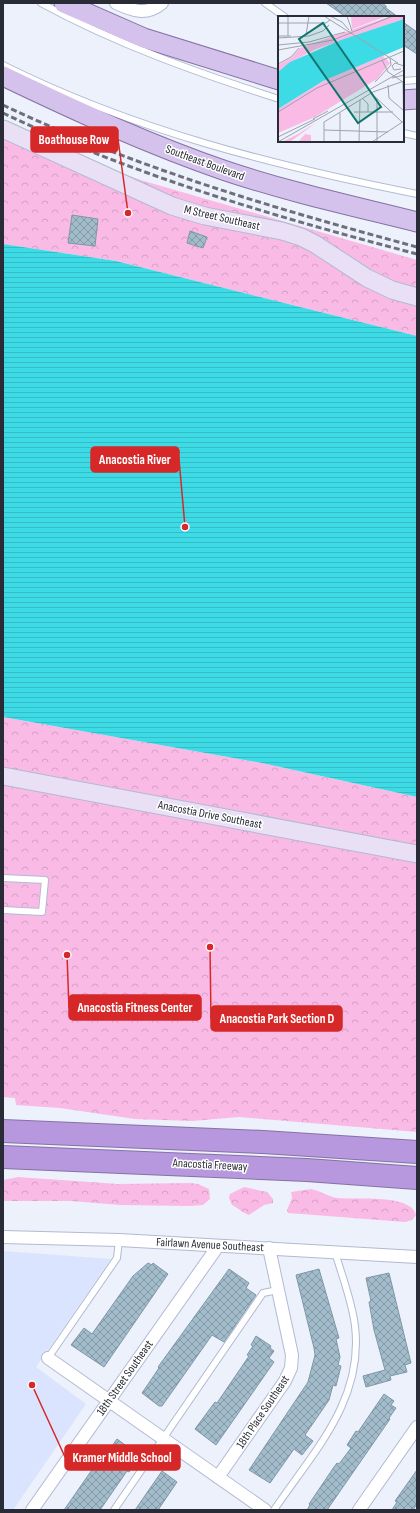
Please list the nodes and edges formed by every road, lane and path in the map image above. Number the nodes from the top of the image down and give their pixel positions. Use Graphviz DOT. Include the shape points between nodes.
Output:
graph roads {
  1 [pos="41,3"];
  2 [pos="64,3"];
  3 [pos="116,3"];
  4 [pos="265,3"];
  5 [pos="160,5"];
  6 [pos="284,16"];
  7 [pos="3,65"];
  8 [pos="3,76"];
  9 [pos="278,80"];
  10 [pos="417,80"];
  11 [pos="404,81"];
  12 [pos="278,99"];
  13 [pos="417,99"];
  14 [pos="404,100"];
  15 [pos="3,129"];
  16 [pos="404,132"];
  17 [pos="417,136"];
  18 [pos="417,194"];
  19 [pos="417,222"];
  20 [pos="417,297"];
  21 [pos="3,776"];
  22 [pos="417,854"];
  23 [pos="3,878"];
  24 [pos="3,910"];
  25 [pos="3,1131"];
  26 [pos="417,1152"];
  27 [pos="3,1157"];
  28 [pos="417,1178"];
  29 [pos="3,1237"];
  30 [pos="119,1240"];
  31 [pos="218,1246"];
  32 [pos="269,1248"];
  33 [pos="335,1252"];
  34 [pos="417,1257"];
  35 [pos="278,1290"];
  36 [pos="48,1358"];
  37 [pos="109,1401"];
  38 [pos="417,1427"];
  39 [pos="164,1439"];
  40 [pos="218,1477"];
  41 [pos="32,1510"];
  42 [pos="114,1510"];
  43 [pos="265,1510"];
  44 [pos="274,1510"];
  45 [pos="359,1510"];
  1 -- 12 [label="lane" via="153,55"];
  2 -- 9 [label="main road" via="144,38"];
  3 -- 5 [label="street" via="139,12 148,12"];
  4 -- 6 [label="lane"];
  7 -- 18 [label="lane" via="115,113 202,143 310,171"];
  8 -- 19 [label="main road, Southeast Boulevard" via="110,125 224,170 284,189"];
  10 -- 11 [label="lane"];
  13 -- 14 [label="main road"];
  15 -- 20 [label="street, M Street Southeast" via="188,212 301,237 367,278 398,292"];
  16 -- 17 [label="lane"];
  21 -- 22 [label="street, Anacostia Drive Southeast"];
  23 -- 24 [label="lane" via="45,880 42,912"];
  25 -- 26 [label="highway" via="248,1141"];
  27 -- 28 [label="highway, Anacostia Freeway" via="307,1170"];
  29 -- 30 [label="street, Fairlawn Avenue Southeast"];
  30 -- 31 [label="street, Fairlawn Avenue Southeast"];
  30 -- 36 [label="lane" via="117,1258"];
  31 -- 32 [label="street, Fairlawn Avenue Southeast"];
  31 -- 37 [label="street, 18th Street Southeast"];
  32 -- 33 [label="street, Fairlawn Avenue Southeast"];
  32 -- 35 [label="street, 18th Place Southeast"];
  33 -- 34 [label="street, Fairlawn Avenue Southeast"];
  33 -- 44 [label="lane" via="355,1324 352,1380 338,1417"];
  35 -- 39 [label="lane" via="264,1293"];
  35 -- 40 [label="street, 18th Place Southeast" via="292,1355 291,1368 285,1381"];
  36 -- 37 [label="street"];
  37 -- 39 [label="street"];
  37 -- 41 [label="street, 18th Street Southeast"];
  38 -- 45 [label="street"];
  39 -- 40 [label="street"];
  39 -- 42 [label="lane"];
  40 -- 43 [label="street"];
}
